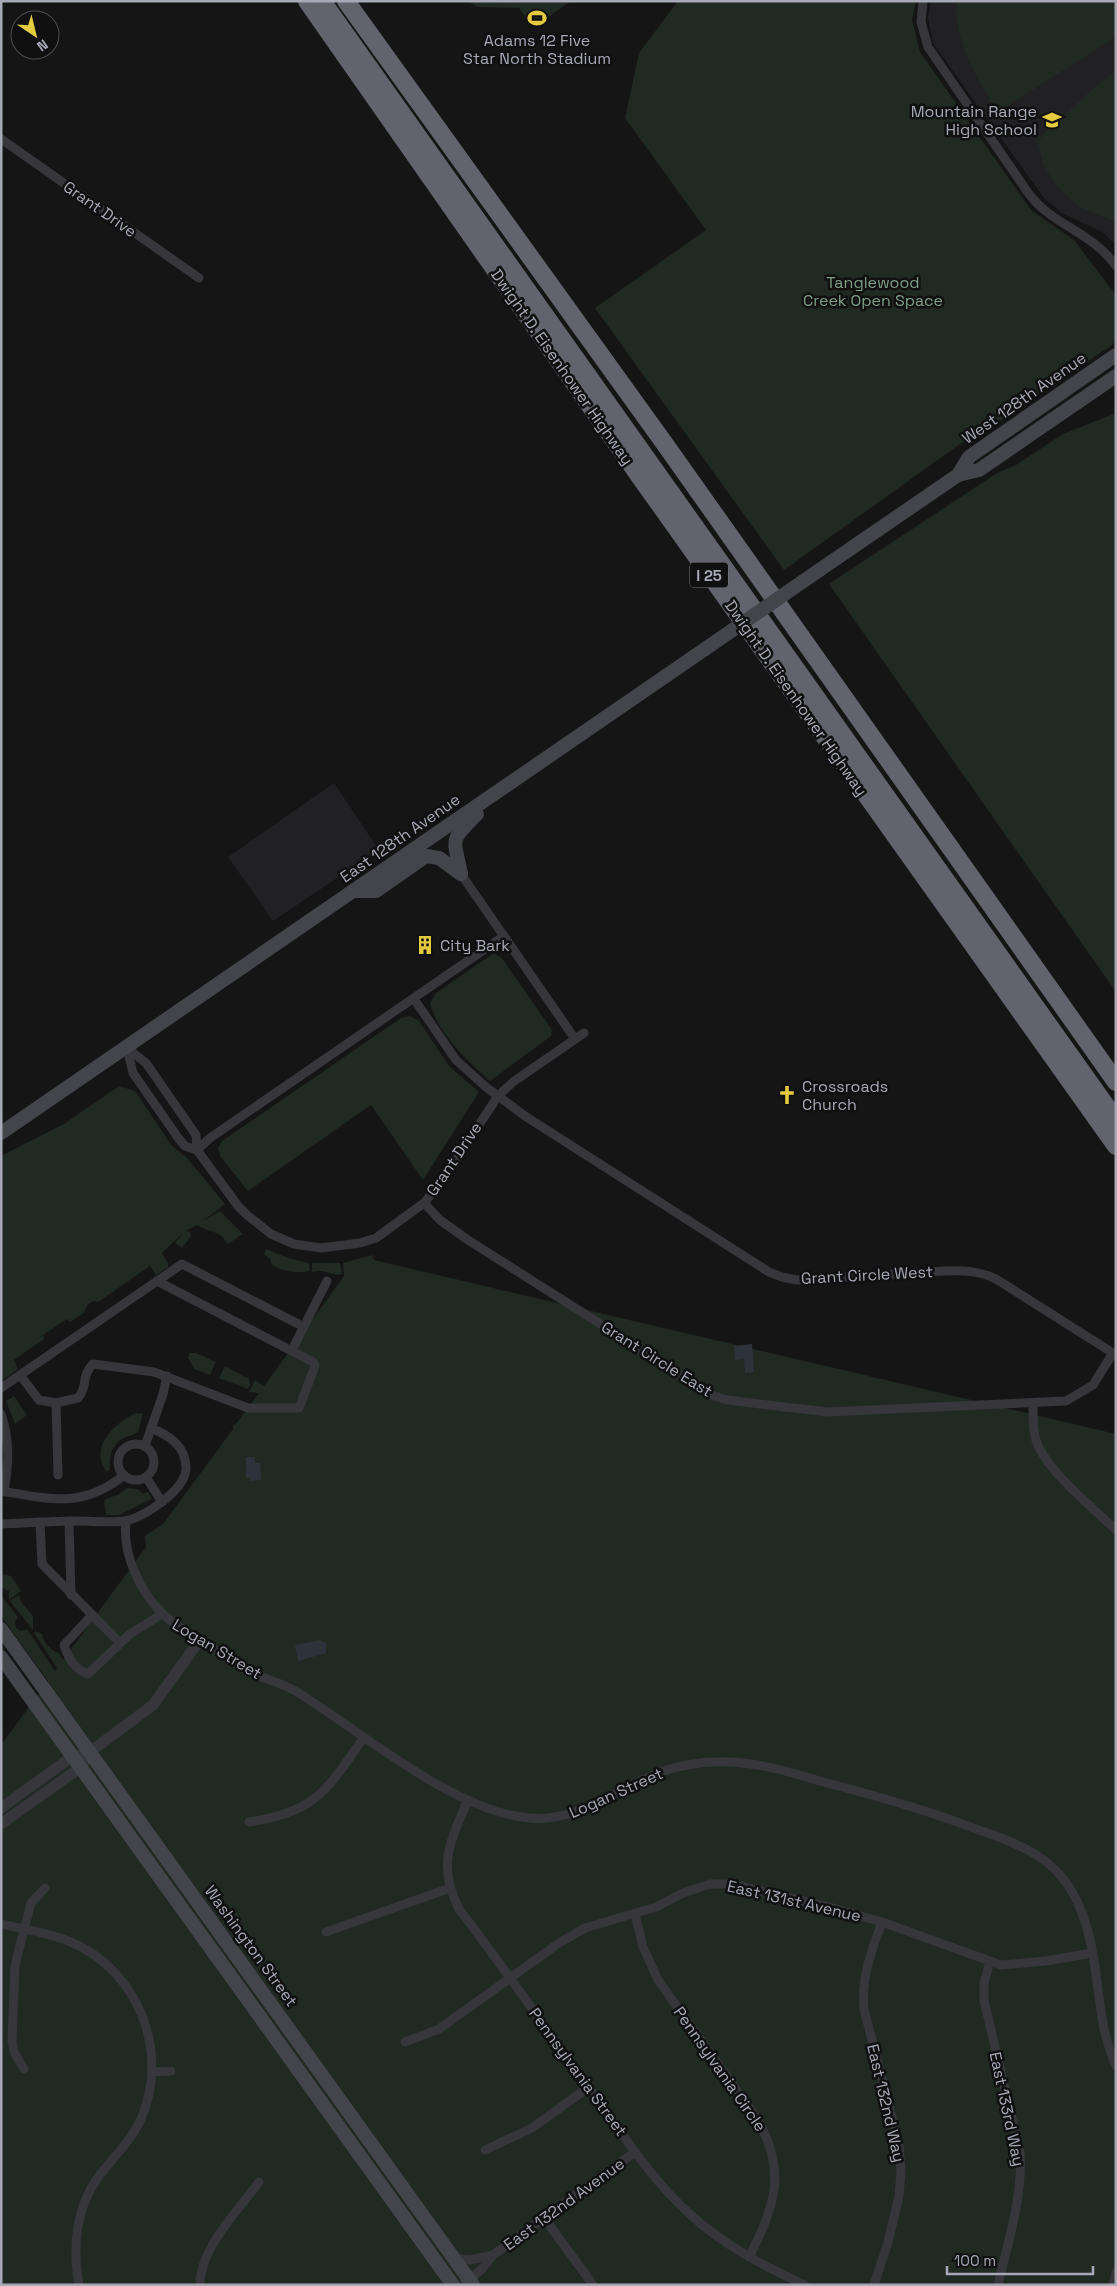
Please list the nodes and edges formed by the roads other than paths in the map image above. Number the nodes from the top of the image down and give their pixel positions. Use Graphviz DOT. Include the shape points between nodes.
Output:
graph roads {
  1 [pos="308,1"];
  2 [pos="322,1"];
  3 [pos="336,1"];
  4 [pos="346,1"];
  5 [pos="923,1"];
  6 [pos="1,139"];
  7 [pos="1116,266"];
  8 [pos="199,278"];
  9 [pos="1116,356"];
  10 [pos="1116,376"];
  11 [pos="958,474"];
  12 [pos="818,571"];
  13 [pos="498,792"];
  14 [pos="460,874"];
  15 [pos="354,891"];
  16 [pos="504,936"];
  17 [pos="414,999"];
  18 [pos="584,1033"];
  19 [pos="575,1039"];
  20 [pos="127,1048"];
  21 [pos="1116,1082"];
  22 [pos="498,1096"];
  23 [pos="1116,1101"];
  24 [pos="1116,1120"];
  25 [pos="1,1133"];
  26 [pos="1116,1146"];
  27 [pos="197,1150"];
  28 [pos="424,1204"];
  29 [pos="157,1281"];
  30 [pos="327,1281"];
  31 [pos="304,1327"];
  32 [pos="292,1350"];
  33 [pos="1114,1354"];
  34 [pos="20,1375"];
  35 [pos="167,1376"];
  36 [pos="1,1388"];
  37 [pos="56,1402"];
  38 [pos="1033,1402"];
  39 [pos="1,1414"];
  40 [pos="151,1428"];
  41 [pos="145,1446"];
  42 [pos="58,1475"];
  43 [pos="124,1475"];
  44 [pos="146,1478"];
  45 [pos="3,1491"];
  46 [pos="162,1502"];
  47 [pos="69,1521"];
  48 [pos="126,1521"];
  49 [pos="40,1522"];
  50 [pos="1,1524"];
  51 [pos="1116,1530"];
  52 [pos="71,1595"];
  53 [pos="162,1614"];
  54 [pos="92,1615"];
  55 [pos="1,1629"];
  56 [pos="199,1641"];
  57 [pos="120,1643"];
  58 [pos="1,1657"];
  59 [pos="364,1737"];
  60 [pos="90,1752"];
  61 [pos="77,1762"];
  62 [pos="468,1800"];
  63 [pos="1,1808"];
  64 [pos="249,1822"];
  65 [pos="1,1824"];
  66 [pos="44,1888"];
  67 [pos="450,1888"];
  68 [pos="635,1914"];
  69 [pos="882,1922"];
  70 [pos="1,1924"];
  71 [pos="24,1929"];
  72 [pos="326,1932"];
  73 [pos="1092,1953"];
  74 [pos="990,1962"];
  75 [pos="511,1978"];
  76 [pos="405,2042"];
  77 [pos="1116,2066"];
  78 [pos="24,2069"];
  79 [pos="171,2071"];
  80 [pos="152,2072"];
  81 [pos="589,2087"];
  82 [pos="485,2150"];
  83 [pos="636,2152"];
  84 [pos="259,2182"];
  85 [pos="545,2219"];
  86 [pos="493,2255"];
  87 [pos="749,2257"];
  88 [pos="453,2258"];
  89 [pos="1116,2272"];
  90 [pos="468,2283"];
  91 [pos="79,2285"];
  92 [pos="200,2285"];
  93 [pos="453,2285"];
  94 [pos="593,2285"];
  95 [pos="804,2285"];
  96 [pos="874,2285"];
  97 [pos="998,2285"];
  98 [pos="1113,2285"];
  1 -- 26 [label="highway, Dwight D. Eisenhower Highway / I 25" via="640,477"];
  2 -- 24 [label="highway"];
  3 -- 23 [label="highway"];
  4 -- 21 [label="highway, I 25" via="673,455"];
  5 -- 7 [label="street" via="921,22 928,47 1029,194 1046,212 1092,240"];
  6 -- 8 [label="street, Grant Drive"];
  9 -- 11 [label="main road, West 128th Avenue" via="969,457"];
  10 -- 11 [label="main road, West 128th Avenue" via="978,470"];
  11 -- 12 [label="main road, West 128th Avenue"];
  12 -- 13 [label="main road, East 128th Avenue, bridge"];
  13 -- 14 [label="main road" via="455,838"];
  13 -- 15 [label="main road, East 128th Avenue"];
  14 -- 15 [label="main road" via="439,858 426,856 376,891"];
  14 -- 16 [label="street"];
  15 -- 20 [label="main road, East 128th Avenue"];
  16 -- 17 [label="street"];
  16 -- 19 [label="street"];
  17 -- 22 [label="street, Grant Circle West" via="456,1060"];
  17 -- 27 [label="street"];
  18 -- 19 [label="street, Grant Drive"];
  19 -- 22 [label="street, Grant Drive"];
  20 -- 25 [label="main road, East 128th Avenue"];
  20 -- 27 [label="street, Grant Drive" via="146,1063 196,1135"];
  20 -- 27 [label="street, Grant Drive" via="133,1073 179,1139 185,1146"];
  22 -- 28 [label="street, Grant Drive"];
  22 -- 33 [label="street, Grant Circle West" via="769,1272 798,1280 945,1271 982,1272"];
  27 -- 28 [label="street, Grant Drive" via="247,1215 271,1234 294,1244 333,1248 360,1243 376,1238"];
  28 -- 38 [label="street, Grant Circle East" via="468,1240 714,1396 827,1412"];
  29 -- 31 [label="street" via="182,1264"];
  29 -- 32 [label="street"];
  29 -- 34 [label="street"];
  30 -- 31 [label="street"];
  31 -- 32 [label="street"];
  32 -- 35 [label="street" via="314,1362 315,1366 300,1408 248,1408"];
  33 -- 38 [label="street, Grant Circle East" via="1093,1385 1080,1394 1066,1400"];
  34 -- 36 [label="street"];
  34 -- 37 [label="street" via="40,1400"];
  35 -- 37 [label="street" via="93,1364 85,1372 84,1391 78,1398"];
  35 -- 40 [label="street"];
  37 -- 42 [label="street"];
  38 -- 51 [label="street" via="1035,1438 1042,1454"];
  39 -- 45 [label="street" via="8,1446"];
  40 -- 41 [label="street"];
  40 -- 46 [label="street" via="174,1440 186,1462 186,1473 180,1485"];
  41 -- 43 [label="street" via="135,1444 122,1451 118,1461"];
  41 -- 44 [label="street" via="154,1459 153,1469"];
  43 -- 44 [label="street" via="132,1480"];
  43 -- 45 [label="street" via="95,1494 78,1498 40,1499"];
  44 -- 46 [label="street"];
  46 -- 48 [label="street"];
  47 -- 48 [label="street"];
  47 -- 49 [label="street"];
  47 -- 52 [label="street"];
  48 -- 53 [label="street, Logan Street" via="124,1534 135,1573 147,1597"];
  49 -- 50 [label="street"];
  49 -- 52 [label="street" via="42,1564"];
  52 -- 54 [label="street"];
  53 -- 56 [label="street, Logan Street"];
  53 -- 57 [label="street"];
  54 -- 57 [label="street"];
  54 -- 57 [label="street" via="64,1645 79,1671 88,1674"];
  55 -- 60 [label="main road, Washington Street"];
  56 -- 59 [label="street, Logan Street" via="251,1672 293,1690"];
  56 -- 60 [label="street" via="153,1705"];
  58 -- 61 [label="main road, Washington Street"];
  59 -- 62 [label="street, Logan Street"];
  59 -- 64 [label="street" via="331,1783 314,1800 282,1816"];
  60 -- 61 [label="street"];
  60 -- 88 [label="main road, Washington Street"];
  61 -- 63 [label="street"];
  61 -- 65 [label="street"];
  61 -- 93 [label="main road, Washington Street"];
  62 -- 67 [label="street, Pennsylvania Street" via="449,1849 446,1866"];
  62 -- 73 [label="street, Logan Street" via="523,1818 564,1817 635,1781 673,1768 713,1762 754,1764 894,1800 965,1824 1032,1852 1053,1867 1070,1888 1084,1921"];
  66 -- 71 [label="street" via="31,1903"];
  67 -- 72 [label="street"];
  67 -- 75 [label="street, Pennsylvania Street" via="459,1908"];
  68 -- 69 [label="street, East 131st Avenue" via="695,1888 724,1883"];
  68 -- 75 [label="street, East 131st Avenue" via="585,1928"];
  68 -- 87 [label="street, Pennsylvania Circle" via="643,1947 658,1980 767,2136 774,2162 776,2190 769,2217"];
  69 -- 74 [label="street, East 131st Avenue"];
  69 -- 96 [label="street, East 132nd Way" via="864,1975 863,1997 899,2145 901,2172 899,2196"];
  70 -- 71 [label="street"];
  71 -- 78 [label="street" via="15,1965 12,2026 14,2052"];
  71 -- 80 [label="street" via="72,1942 115,1972 131,1993 148,2031"];
  73 -- 74 [label="street, East 131st Avenue" via="1016,1965"];
  73 -- 77 [label="street, Logan Street" via="1105,2031"];
  74 -- 97 [label="street, East 133rd Way" via="984,1983 984,2000 1021,2170 1018,2201"];
  75 -- 76 [label="street, East 131st Avenue" via="439,2029"];
  75 -- 81 [label="street, Pennsylvania Street"];
  79 -- 80 [label="street"];
  80 -- 91 [label="street" via="146,2105 136,2129 96,2180 84,2204 76,2233"];
  81 -- 82 [label="street" via="532,2128"];
  81 -- 83 [label="street, Pennsylvania Street"];
  83 -- 85 [label="street, East 132nd Avenue"];
  83 -- 87 [label="street, Pennsylvania Street" via="691,2216"];
  84 -- 92 [label="street" via="208,2253"];
  85 -- 86 [label="street, East 132nd Avenue"];
  85 -- 94 [label="street"];
  86 -- 88 [label="street, East 132nd Avenue" via="470,2260"];
  86 -- 90 [label="street, East 132nd Avenue"];
  87 -- 95 [label="street, Pennsylvania Street"];
  88 -- 90 [label="main road, Washington Street"];
  89 -- 98 [label="street"];
}
